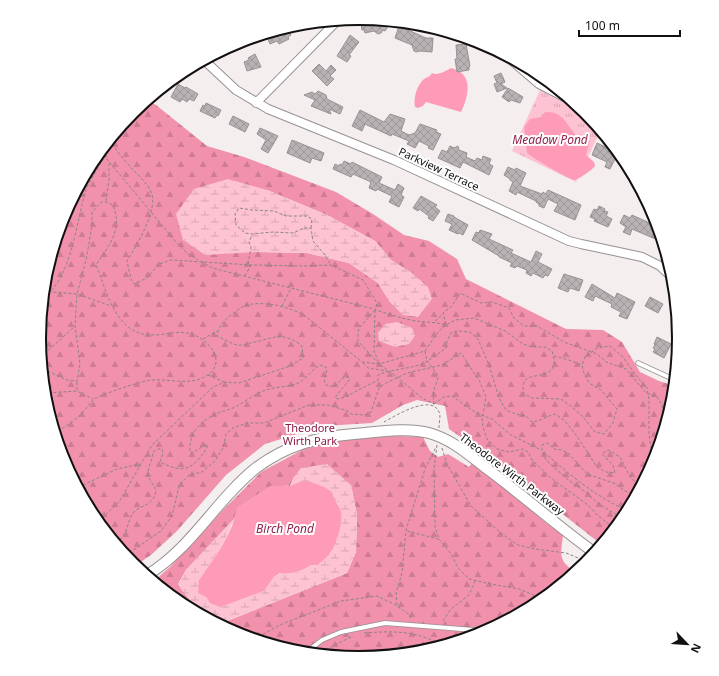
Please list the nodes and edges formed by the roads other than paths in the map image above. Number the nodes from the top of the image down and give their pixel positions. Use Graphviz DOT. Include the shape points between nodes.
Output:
graph roads {
  1 [pos="331,27"];
  2 [pos="208,64"];
  3 [pos="531,77"];
  4 [pos="548,89"];
  5 [pos="256,102"];
  6 [pos="665,270"];
  7 [pos="638,363"];
  8 [pos="670,378"];
  9 [pos="591,549"];
  10 [pos="152,572"];
  11 [pos="472,630"];
  12 [pos="312,647"];
  1 -- 5 [label="street"];
  2 -- 5 [label="street, Parkview Terrace" via="236,90"];
  3 -- 4 [label="street"];
  5 -- 6 [label="street, Parkview Terrace" via="284,116 401,163 569,240 648,259"];
  7 -- 8 [label="lane"];
  9 -- 10 [label="street, Theodore Wirth Parkway" via="447,440 438,441 417,431 381,432 324,437 287,449 270,458 233,489 183,546"];
  11 -- 12 [label="lane" via="385,623 341,632"];
}
